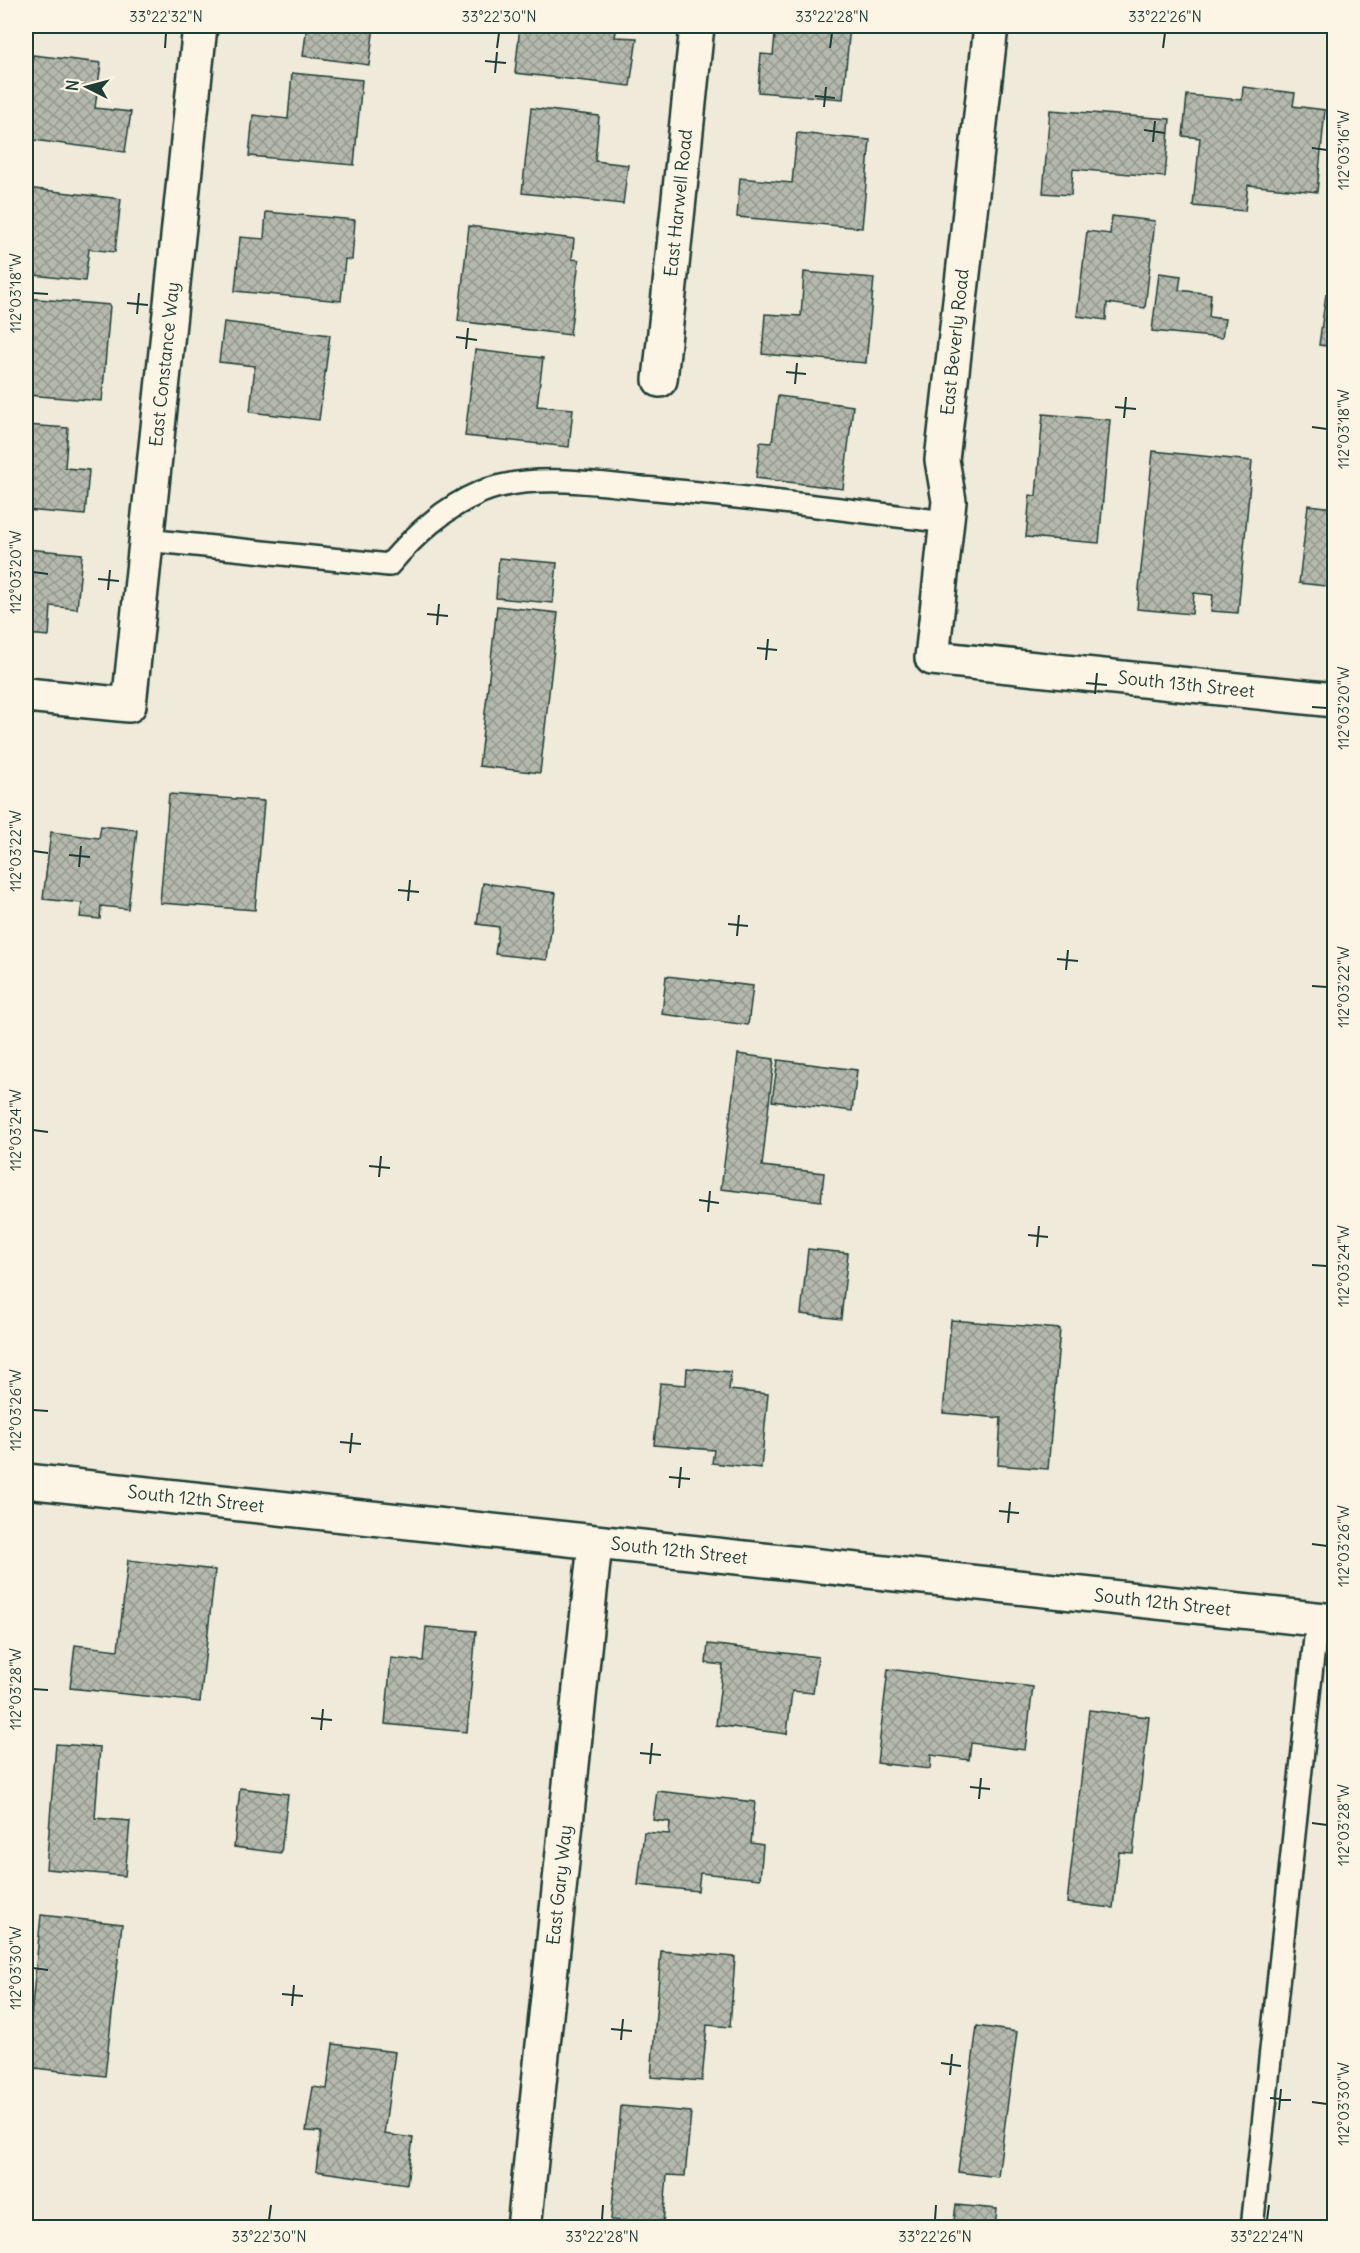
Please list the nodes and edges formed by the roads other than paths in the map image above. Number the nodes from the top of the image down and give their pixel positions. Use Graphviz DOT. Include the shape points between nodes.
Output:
graph roads {
  1 [pos="200,26"];
  2 [pos="697,26"];
  3 [pos="991,26"];
  4 [pos="660,380"];
  5 [pos="947,522"];
  6 [pos="146,540"];
  7 [pos="932,658"];
  8 [pos="26,695"];
  9 [pos="1335,700"];
  10 [pos="26,1481"];
  11 [pos="595,1543"];
  12 [pos="1326,1620"];
  13 [pos="524,2228"];
  14 [pos="1252,2228"];
  1 -- 6 [label="street, East Constance Way"];
  2 -- 4 [label="street, East Harwell Road"];
  3 -- 5 [label="street, East Beverly Road" via="942,460 949,501"];
  5 -- 6 [label="lane" via="685,491 582,482 521,482 481,492 435,517 389,565"];
  5 -- 7 [label="street, East Beverly Road"];
  6 -- 8 [label="street, East Constance Way" via="129,705"];
  7 -- 9 [label="street, South 13th Street"];
  10 -- 11 [label="street, South 12th Street"];
  11 -- 12 [label="street, South 12th Street"];
  11 -- 13 [label="street, East Gary Way"];
  12 -- 14 [label="lane"];
}
